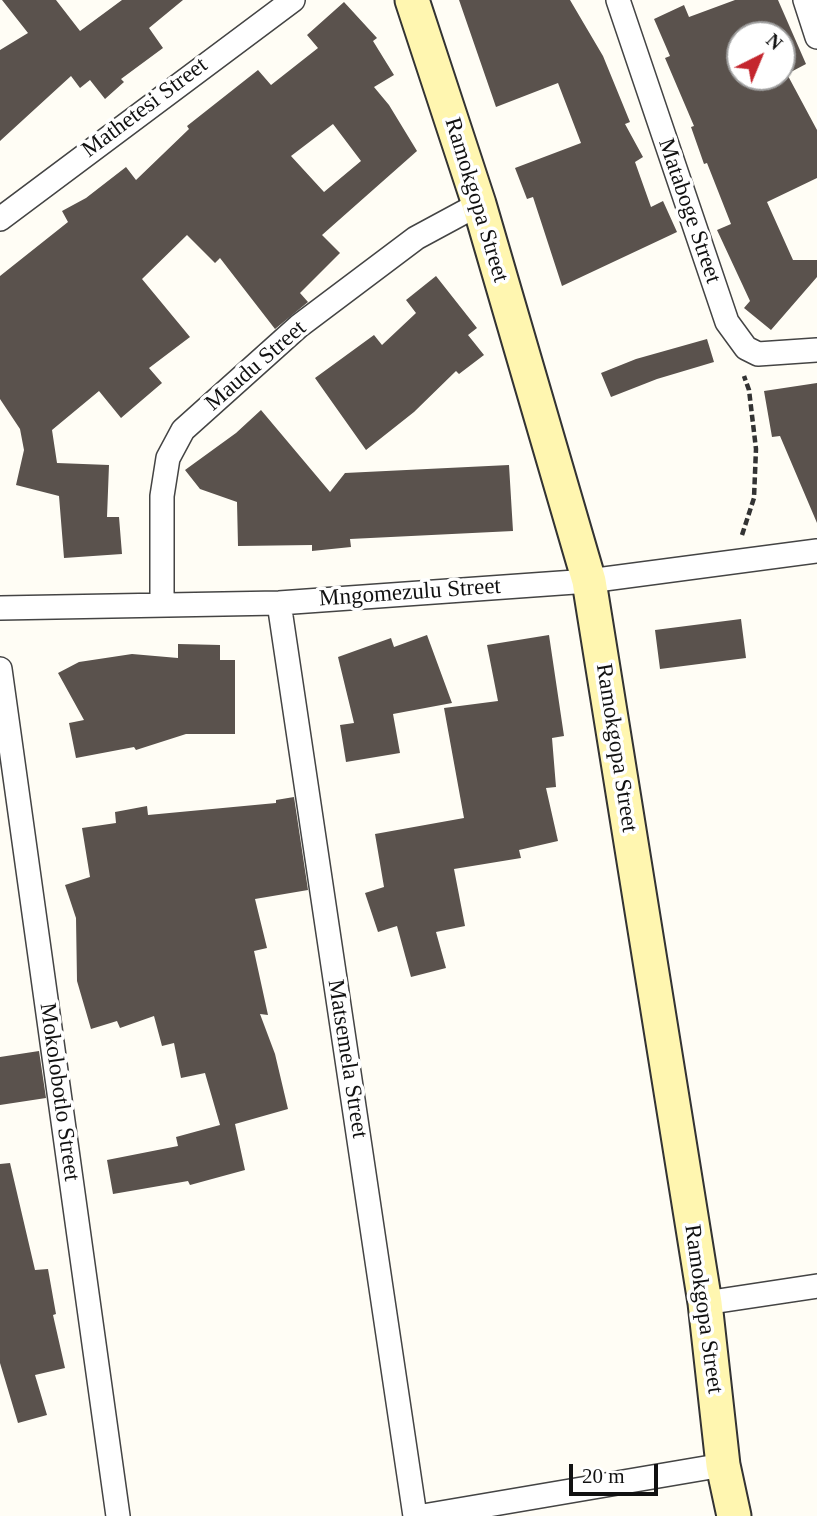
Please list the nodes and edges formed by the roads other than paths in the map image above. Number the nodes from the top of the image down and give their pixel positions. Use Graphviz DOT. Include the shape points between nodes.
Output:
graph roads {
  1 [pos="293,0"];
  2 [pos="412,0"];
  3 [pos="618,0"];
  4 [pos="805,0"];
  5 [pos="817,37"];
  6 [pos="479,204"];
  7 [pos="0,219"];
  8 [pos="817,350"];
  9 [pos="817,551"];
  10 [pos="589,580"];
  11 [pos="279,603"];
  12 [pos="162,605"];
  13 [pos="0,608"];
  14 [pos="0,669"];
  15 [pos="817,1286"];
  16 [pos="705,1303"];
  17 [pos="723,1465"];
  18 [pos="118,1516"];
  19 [pos="415,1516"];
  20 [pos="423,1516"];
  21 [pos="734,1516"];
  1 -- 7 [label="street, Mathetesi Street"];
  2 -- 6 [label="street, Ramokgopa Street"];
  3 -- 8 [label="street, Mataboge Street" via="727,322 746,348 758,354"];
  4 -- 5 [label="street"];
  6 -- 10 [label="street, Ramokgopa Street"];
  6 -- 12 [label="street, Maudu Street" via="416,238 299,327 183,430 168,458 163,487"];
  9 -- 10 [label="street, Mngomezulu Street"];
  10 -- 11 [label="street, Mngomezulu Street"];
  10 -- 16 [label="street, Ramokgopa Street"];
  11 -- 12 [label="street, Mngomezulu Street"];
  11 -- 19 [label="street, Matsemela Street"];
  12 -- 13 [label="street, Mngomezulu Street"];
  14 -- 18 [label="street, Mokolobotlo Street"];
  15 -- 16 [label="street"];
  16 -- 17 [label="street, Ramokgopa Street"];
  17 -- 20 [label="street"];
  17 -- 21 [label="street, Ramokgopa Street"];
}
